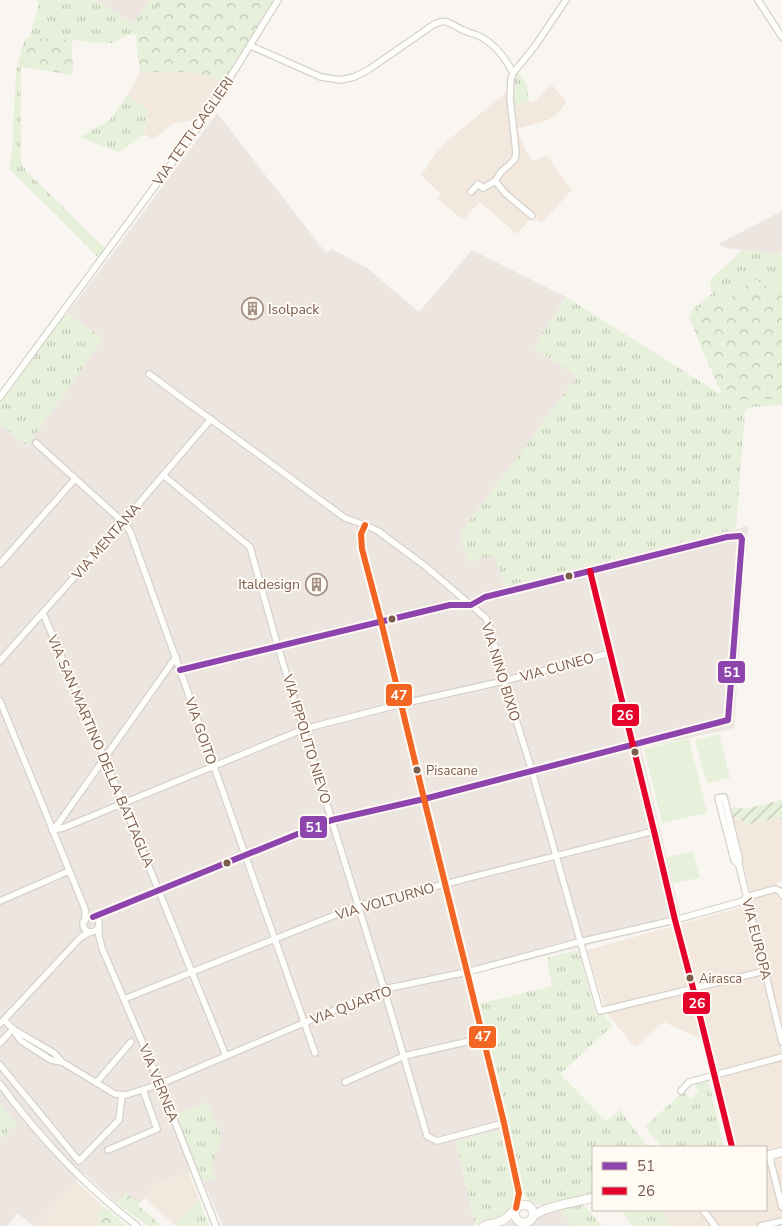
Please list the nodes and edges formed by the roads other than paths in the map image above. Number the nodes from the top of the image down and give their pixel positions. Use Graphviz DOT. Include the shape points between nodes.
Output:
graph roads {
  1 [pos="278,0"];
  2 [pos="566,0"];
  3 [pos="758,0"];
  4 [pos="782,37"];
  5 [pos="250,46"];
  6 [pos="513,73"];
  7 [pos="494,180"];
  8 [pos="471,192"];
  9 [pos="532,216"];
  10 [pos="149,374"];
  11 [pos="0,397"];
  12 [pos="211,419"];
  13 [pos="36,443"];
  14 [pos="163,475"];
  15 [pos="75,479"];
  16 [pos="123,522"];
  17 [pos="365,525"];
  18 [pos="0,564"];
  19 [pos="590,571"];
  20 [pos="471,605"];
  21 [pos="43,613"];
  22 [pos="381,621"];
  23 [pos="278,647"];
  24 [pos="610,653"];
  25 [pos="176,657"];
  26 [pos="0,661"];
  27 [pos="180,670"];
  28 [pos="504,681"];
  29 [pos="0,701"];
  30 [pos="401,704"];
  31 [pos="304,729"];
  32 [pos="633,744"];
  33 [pos="105,759"];
  34 [pos="213,766"];
  35 [pos="532,771"];
  36 [pos="424,799"];
  37 [pos="124,803"];
  38 [pos="64,816"];
  39 [pos="332,820"];
  40 [pos="70,825"];
  41 [pos="52,830"];
  42 [pos="654,830"];
  43 [pos="245,855"];
  44 [pos="555,856"];
  45 [pos="739,865"];
  46 [pos="69,871"];
  47 [pos="445,884"];
  48 [pos="159,890"];
  49 [pos="782,895"];
  50 [pos="746,897"];
  51 [pos="0,902"];
  52 [pos="358,906"];
  53 [pos="85,909"];
  54 [pos="95,920"];
  55 [pos="675,920"];
  56 [pos="84,924"];
  57 [pos="90,932"];
  58 [pos="81,937"];
  59 [pos="275,939"];
  60 [pos="100,941"];
  61 [pos="580,942"];
  62 [pos="765,971"];
  63 [pos="467,972"];
  64 [pos="192,973"];
  65 [pos="693,988"];
  66 [pos="384,990"];
  67 [pos="124,999"];
  68 [pos="2,1022"];
  69 [pos="304,1023"];
  70 [pos="13,1029"];
  71 [pos="483,1038"];
  72 [pos="131,1042"];
  73 [pos="782,1042"];
  74 [pos="0,1043"];
  75 [pos="314,1053"];
  76 [pos="226,1056"];
  77 [pos="404,1056"];
  78 [pos="782,1057"];
  79 [pos="0,1064"];
  80 [pos="714,1074"];
  81 [pos="345,1082"];
  82 [pos="96,1083"];
  83 [pos="0,1084"];
  84 [pos="160,1084"];
  85 [pos="143,1090"];
  86 [pos="681,1091"];
  87 [pos="122,1095"];
  88 [pos="504,1123"];
  89 [pos="732,1146"];
  90 [pos="108,1150"];
  91 [pos="782,1152"];
  92 [pos="768,1156"];
  93 [pos="519,1193"];
  94 [pos="592,1198"];
  95 [pos="529,1206"];
  96 [pos="782,1207"];
  97 [pos="516,1209"];
  98 [pos="548,1209"];
  99 [pos="704,1211"];
  100 [pos="533,1216"];
  101 [pos="504,1220"];
  102 [pos="782,1221"];
  103 [pos="518,1222"];
  104 [pos="137,1226"];
  105 [pos="216,1226"];
  106 [pos="488,1226"];
  107 [pos="715,1226"];
  108 [pos="761,1226"];
  1 -- 5 [label="street, VIA TETTI CAGLIERI"];
  2 -- 6 [label="street"];
  3 -- 4 [label="street"];
  5 -- 6 [label="street" via="321,77 341,80 368,70 438,22 446,21 489,42"];
  5 -- 11 [label="street, VIA TETTI CAGLIERI" via="199,126"];
  6 -- 7 [label="street" via="510,98 516,156"];
  7 -- 8 [label="street" via="483,188 478,184"];
  7 -- 9 [label="street"];
  10 -- 12 [label="street, VIA NINO BIXIO"];
  12 -- 14 [label="street, VIA MENTANA"];
  12 -- 17 [label="street, VIA NINO BIXIO" via="345,518"];
  13 -- 15 [label="street, VIA GOITO"];
  14 -- 16 [label="street, VIA MENTANA"];
  14 -- 23 [label="street, VIA IPPOLITO NIEVO" via="250,546"];
  15 -- 16 [label="street, VIA GOITO"];
  15 -- 18 [label="street"];
  16 -- 21 [label="street, VIA MENTANA"];
  16 -- 25 [label="street, VIA GOITO" via="130,531"];
  17 -- 20 [label="street, VIA NINO BIXIO" via="425,566"];
  17 -- 22 [label="street" via="361,534 362,549"];
  19 -- 20 [label="street" via="485,597"];
  19 -- 24 [label="street"];
  19 -- 32 [label="street" via="727,537 740,536 742,540 728,720"];
  20 -- 22 [label="street" via="450,605"];
  20 -- 28 [label="street, VIA NINO BIXIO" via="486,618"];
  21 -- 26 [label="street, VIA MENTANA"];
  21 -- 33 [label="street, VIA SAN MARTINO DELLA BATTAGLIA"];
  22 -- 23 [label="street"];
  22 -- 30 [label="street"];
  23 -- 27 [label="street"];
  23 -- 31 [label="street, VIA IPPOLITO NIEVO"];
  24 -- 28 [label="street, VIA CUNEO"];
  24 -- 32 [label="street"];
  25 -- 27 [label="street, VIA GOITO"];
  25 -- 33 [label="street"];
  27 -- 34 [label="street, VIA GOITO"];
  28 -- 30 [label="street, VIA CUNEO"];
  28 -- 35 [label="street, VIA NINO BIXIO"];
  29 -- 41 [label="street"];
  30 -- 31 [label="street, VIA CUNEO"];
  30 -- 36 [label="street"];
  31 -- 34 [label="street, VIA CUNEO"];
  31 -- 39 [label="street, VIA IPPOLITO NIEVO"];
  32 -- 35 [label="street"];
  32 -- 42 [label="street"];
  33 -- 37 [label="street, VIA SAN MARTINO DELLA BATTAGLIA"];
  33 -- 38 [label="street"];
  34 -- 37 [label="street, VIA CUNEO"];
  34 -- 43 [label="street, VIA GOITO"];
  35 -- 36 [label="street"];
  35 -- 44 [label="street, VIA NINO BIXIO"];
  36 -- 39 [label="street"];
  36 -- 47 [label="street"];
  37 -- 40 [label="street, VIA CUNEO"];
  37 -- 48 [label="street, VIA SAN MARTINO DELLA BATTAGLIA"];
  38 -- 40 [label="street"];
  38 -- 41 [label="street"];
  39 -- 43 [label="street"];
  39 -- 52 [label="street, VIA IPPOLITO NIEVO"];
  40 -- 41 [label="street, VIA CUNEO"];
  41 -- 46 [label="street"];
  42 -- 44 [label="street, VIA VOLTURNO"];
  42 -- 55 [label="street"];
  43 -- 48 [label="street"];
  43 -- 59 [label="street, VIA GOITO"];
  44 -- 47 [label="street, VIA VOLTURNO"];
  44 -- 61 [label="street, VIA NINO BIXIO"];
  45 -- 45 [label="street, VIA EUROPA" via="724,797 718,798 734,860"];
  45 -- 50 [label="street, VIA EUROPA"];
  46 -- 51 [label="street"];
  46 -- 53 [label="street"];
  47 -- 52 [label="street, VIA VOLTURNO"];
  47 -- 63 [label="street"];
  48 -- 54 [label="street" via="103,913"];
  48 -- 64 [label="street, VIA SAN MARTINO DELLA BATTAGLIA"];
  49 -- 50 [label="street, VIA QUARTO" via="775,889"];
  50 -- 55 [label="street, VIA QUARTO" via="743,901"];
  50 -- 62 [label="street, VIA EUROPA"];
  52 -- 59 [label="street, VIA VOLTURNO"];
  52 -- 66 [label="street, VIA IPPOLITO NIEVO"];
  53 -- 54 [label="street"];
  53 -- 56 [label="street"];
  54 -- 56 [label="street" via="87,918"];
  54 -- 57 [label="street" via="95,931"];
  54 -- 60 [label="street"];
  55 -- 61 [label="street, VIA QUARTO"];
  55 -- 65 [label="street"];
  56 -- 57 [label="street"];
  56 -- 58 [label="street"];
  57 -- 58 [label="street"];
  57 -- 60 [label="street"];
  58 -- 68 [label="street"];
  59 -- 64 [label="street, VIA VOLTURNO"];
  59 -- 69 [label="street, VIA GOITO"];
  60 -- 67 [label="street, VIA VERNEA"];
  61 -- 63 [label="street, VIA QUARTO"];
  61 -- 65 [label="street, VIA NINO BIXIO" via="600,1011"];
  62 -- 65 [label="street"];
  62 -- 73 [label="street, VIA EUROPA"];
  63 -- 66 [label="street, VIA QUARTO"];
  63 -- 71 [label="street"];
  64 -- 67 [label="street, VIA VOLTURNO"];
  64 -- 76 [label="street, VIA SAN MARTINO DELLA BATTAGLIA"];
  65 -- 80 [label="street"];
  66 -- 69 [label="street, VIA QUARTO"];
  66 -- 77 [label="street, VIA IPPOLITO NIEVO"];
  67 -- 84 [label="street, VIA VERNEA"];
  68 -- 70 [label="street"];
  69 -- 75 [label="street, VIA GOITO"];
  69 -- 76 [label="street, VIA QUARTO"];
  70 -- 74 [label="street"];
  70 -- 82 [label="street"];
  71 -- 77 [label="street"];
  71 -- 88 [label="street"];
  72 -- 82 [label="street"];
  76 -- 84 [label="street, VIA QUARTO"];
  77 -- 81 [label="street"];
  77 -- 88 [label="street, VIA IPPOLITO NIEVO" via="427,1136 437,1140"];
  78 -- 80 [label="street"];
  79 -- 87 [label="street" via="80,1161 119,1120"];
  80 -- 86 [label="street" via="689,1082"];
  80 -- 89 [label="street"];
  82 -- 87 [label="street"];
  83 -- 104 [label="street" via="69,1166"];
  84 -- 85 [label="street, VIA QUARTO"];
  84 -- 105 [label="street, VIA VERNEA"];
  85 -- 87 [label="street, VIA QUARTO"];
  85 -- 90 [label="street" via="157,1129"];
  88 -- 93 [label="street"];
  91 -- 92 [label="main road"];
  92 -- 96 [label="street"];
  93 -- 95 [label="street"];
  93 -- 97 [label="street"];
  94 -- 98 [label="main road"];
  95 -- 97 [label="main road" via="521,1205"];
  95 -- 98 [label="main road"];
  95 -- 100 [label="main road"];
  97 -- 101 [label="main road"];
  97 -- 103 [label="main road"];
  98 -- 100 [label="main road"];
  99 -- 107 [label="street"];
  100 -- 103 [label="main road" via="527,1223"];
  101 -- 103 [label="main road"];
  101 -- 106 [label="main road"];
  102 -- 108 [label="street"];
}
